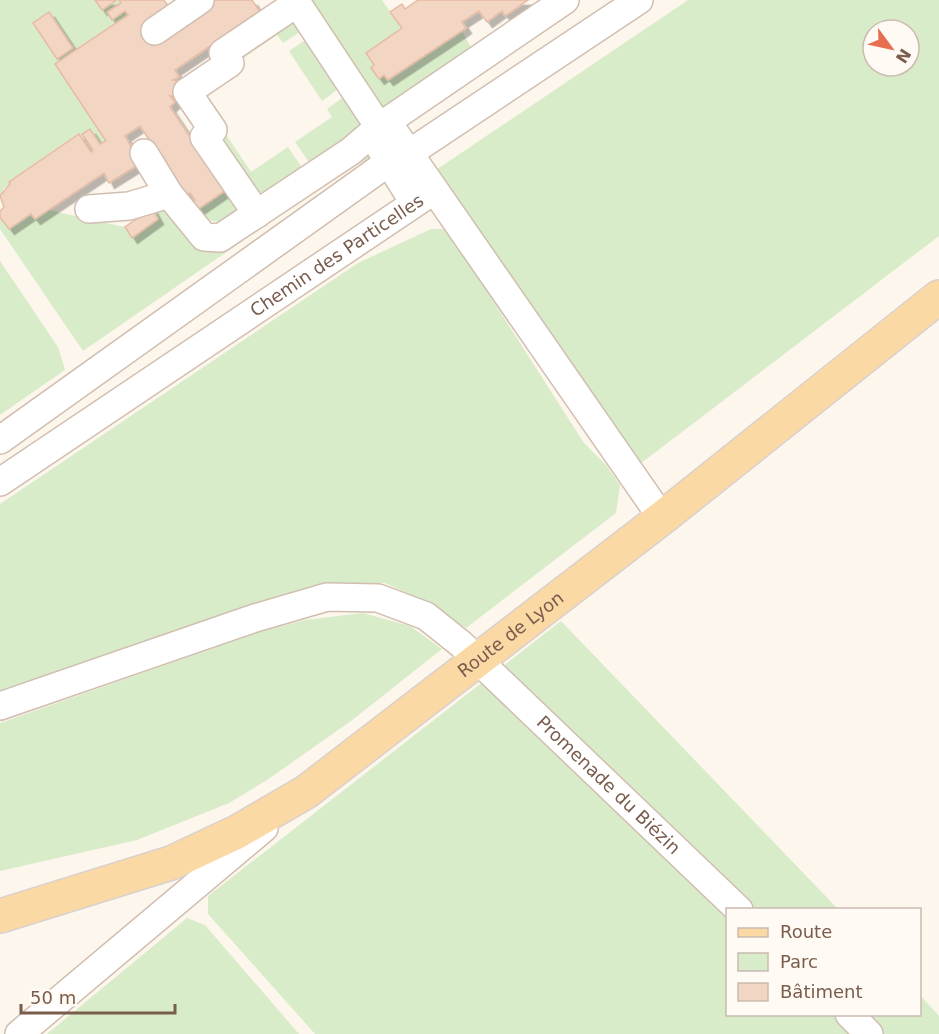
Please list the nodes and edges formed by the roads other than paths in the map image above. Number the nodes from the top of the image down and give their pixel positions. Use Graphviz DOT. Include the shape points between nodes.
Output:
graph roads {
  1 [pos="200,0"];
  2 [pos="566,0"];
  3 [pos="639,0"];
  4 [pos="296,1"];
  5 [pos="155,31"];
  6 [pos="379,127"];
  7 [pos="144,153"];
  8 [pos="398,158"];
  9 [pos="169,194"];
  10 [pos="424,197"];
  11 [pos="89,209"];
  12 [pos="257,214"];
  13 [pos="939,297"];
  14 [pos="0,440"];
  15 [pos="0,482"];
  16 [pos="662,518"];
  17 [pos="477,661"];
  18 [pos="0,706"];
  19 [pos="306,792"];
  20 [pos="41,901"];
  21 [pos="0,905"];
  22 [pos="738,908"];
  23 [pos="0,916"];
  24 [pos="851,1016"];
  25 [pos="19,1034"];
  26 [pos="869,1034"];
  1 -- 5 [label="street"];
  2 -- 6 [label="street"];
  3 -- 8 [label="street"];
  4 -- 6 [label="street"];
  4 -- 12 [label="street" via="223,53 230,63 187,92 213,130 204,137"];
  6 -- 8 [label="street" via="380,146"];
  6 -- 12 [label="street" via="351,151"];
  7 -- 9 [label="street"];
  8 -- 10 [label="street"];
  8 -- 14 [label="street"];
  9 -- 11 [label="street" via="129,206"];
  9 -- 12 [label="street" via="204,237 220,238"];
  10 -- 15 [label="street, Chemin des Particelles"];
  10 -- 16 [label="street, Chemin des Particelles"];
  13 -- 16 [label="main road, Route de Lyon"];
  16 -- 17 [label="main road, Route de Lyon"];
  17 -- 18 [label="street, Promenade du Biézin" via="426,616 378,598 327,597"];
  17 -- 19 [label="main road, Route de Lyon"];
  17 -- 22 [label="street, Promenade du Biézin"];
  19 -- 20 [label="main road, Route de Lyon" via="237,832 171,863"];
  19 -- 25 [label="street"];
  20 -- 21 [label="main road, Route de Lyon"];
  20 -- 23 [label="main road, Route de Lyon"];
  24 -- 26 [label="street"];
}
